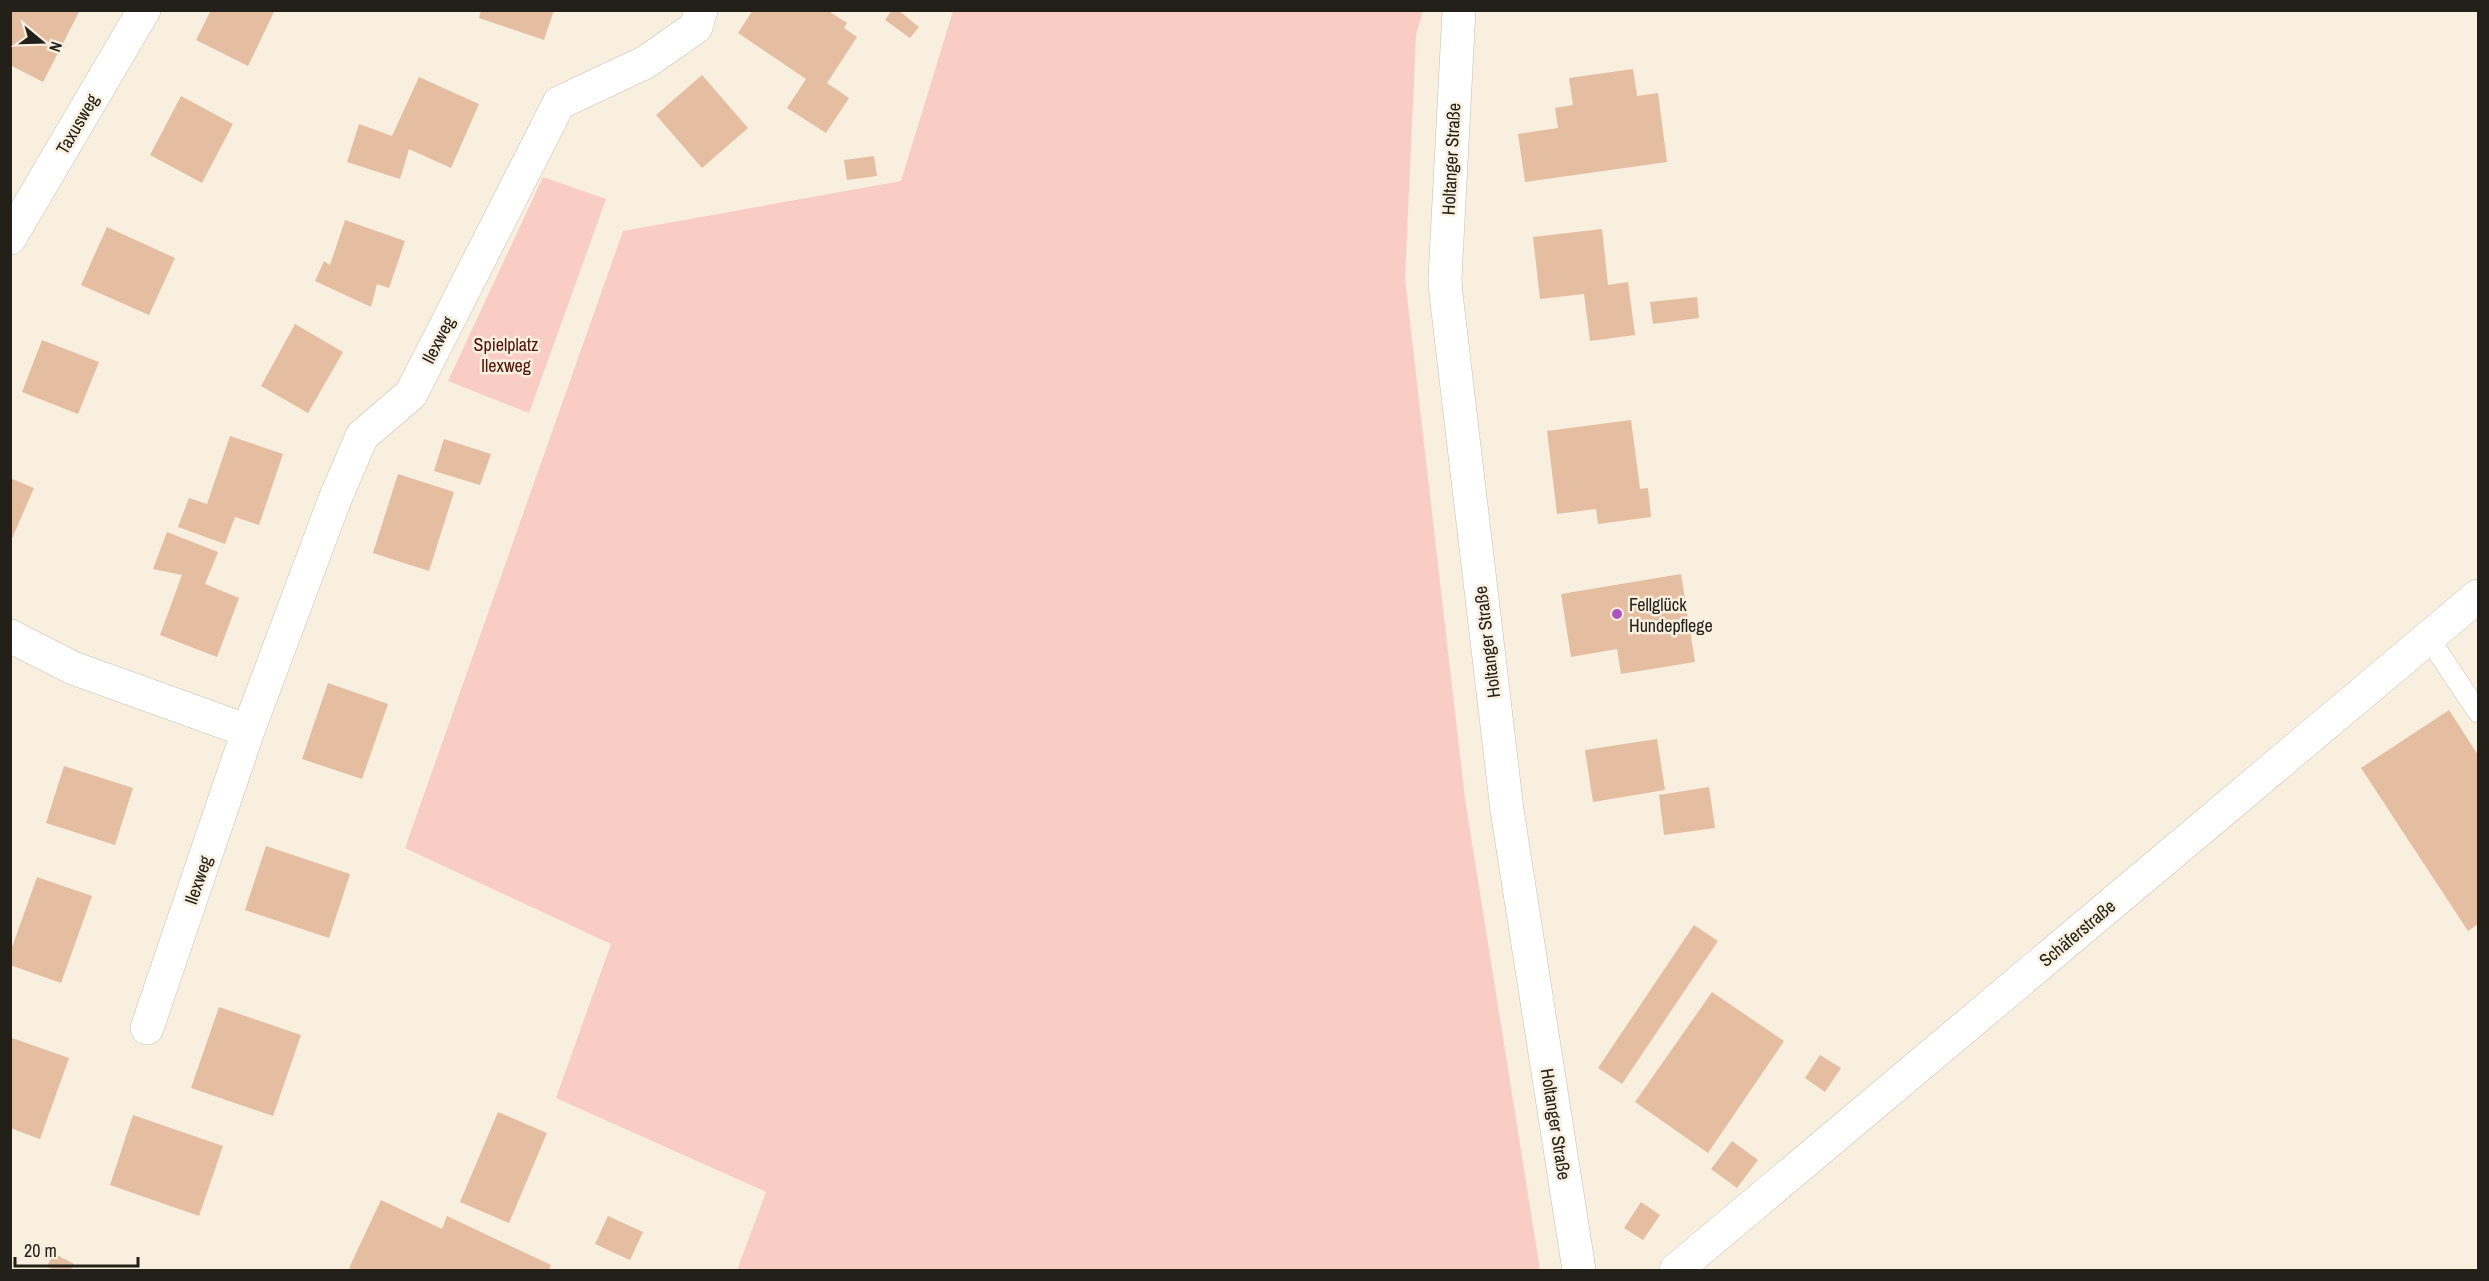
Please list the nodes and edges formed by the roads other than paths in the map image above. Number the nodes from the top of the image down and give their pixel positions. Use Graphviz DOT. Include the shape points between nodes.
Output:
graph roads {
  1 [pos="144,10"];
  2 [pos="701,10"];
  3 [pos="1459,10"];
  4 [pos="10,238"];
  5 [pos="2478,596"];
  6 [pos="10,636"];
  7 [pos="2428,637"];
  8 [pos="2478,712"];
  9 [pos="248,731"];
  10 [pos="147,1029"];
  11 [pos="1579,1270"];
  12 [pos="1676,1270"];
  1 -- 4 [label="street, Taxusweg"];
  2 -- 9 [label="street, Ilexweg" via="696,27 646,62 559,103 411,394 362,436"];
  3 -- 11 [label="street, Holtanger Straße" via="1446,294 1507,810"];
  5 -- 7 [label="street, Schäferstraße"];
  6 -- 9 [label="street" via="73,668"];
  7 -- 8 [label="lane"];
  7 -- 12 [label="street, Schäferstraße"];
  9 -- 10 [label="street, Ilexweg"];
}
